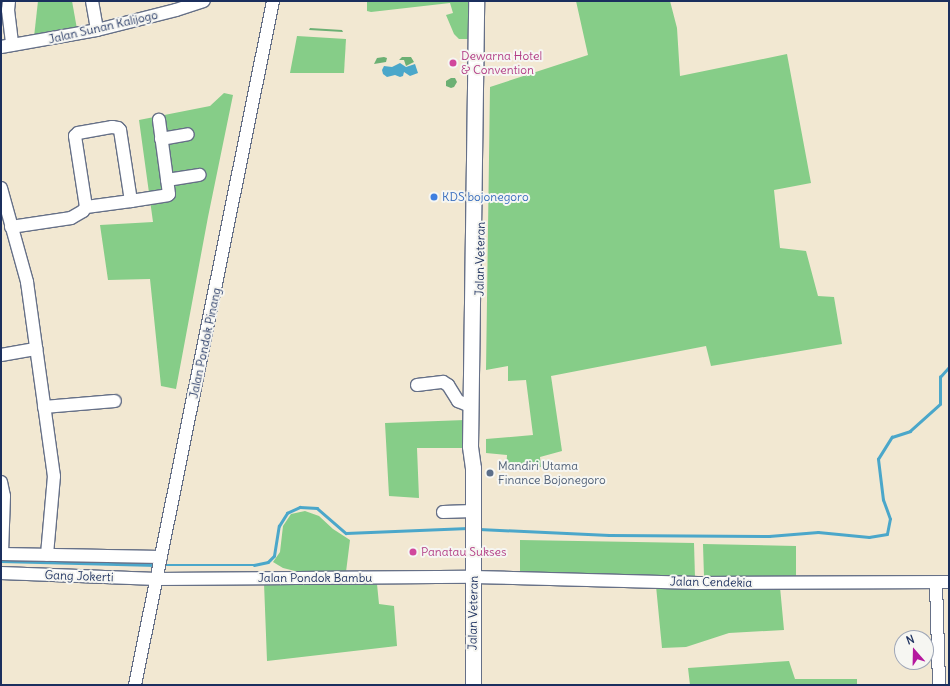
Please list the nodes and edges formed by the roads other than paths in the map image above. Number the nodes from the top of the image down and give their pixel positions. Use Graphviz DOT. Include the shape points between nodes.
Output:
graph roads {
  1 [pos="9,1"];
  2 [pos="92,1"];
  3 [pos="273,1"];
  4 [pos="476,1"];
  5 [pos="484,1"];
  6 [pos="196,2"];
  7 [pos="97,30"];
  8 [pos="6,46"];
  9 [pos="158,120"];
  10 [pos="188,134"];
  11 [pos="161,139"];
  12 [pos="200,175"];
  13 [pos="167,180"];
  14 [pos="1,188"];
  15 [pos="131,201"];
  16 [pos="86,207"];
  17 [pos="11,227"];
  18 [pos="36,349"];
  19 [pos="1,355"];
  20 [pos="416,384"];
  21 [pos="115,401"];
  22 [pos="470,406"];
  23 [pos="44,407"];
  24 [pos="473,468"];
  25 [pos="1,482"];
  26 [pos="443,512"];
  27 [pos="473,513"];
  28 [pos="1,554"];
  29 [pos="47,554"];
  30 [pos="161,558"];
  31 [pos="1,573"];
  32 [pos="157,575"];
  33 [pos="473,578"];
  34 [pos="949,582"];
  35 [pos="936,583"];
  36 [pos="944,671"];
  37 [pos="135,685"];
  38 [pos="473,685"];
  39 [pos="939,685"];
  1 -- 8 [label="street"];
  2 -- 7 [label="street"];
  3 -- 30 [label="street, Jalan Pondok Pinang"];
  4 -- 22 [label="main road, Jalan Veteran"];
  5 -- 24 [label="main road, Jalan Veteran" via="478,446"];
  6 -- 7 [label="street, Jalan Sunan Kalijogo"];
  7 -- 8 [label="street, Jalan Sunan Kalijogo"];
  9 -- 11 [label="street"];
  10 -- 11 [label="street"];
  11 -- 13 [label="street"];
  12 -- 13 [label="street"];
  13 -- 15 [label="street" via="168,195"];
  14 -- 17 [label="street"];
  15 -- 16 [label="street"];
  15 -- 16 [label="street" via="120,130 112,127 78,133 75,136"];
  16 -- 17 [label="street" via="71,218"];
  17 -- 18 [label="street" via="27,282"];
  18 -- 19 [label="street"];
  18 -- 23 [label="street"];
  20 -- 22 [label="street" via="443,382 448,385 458,401"];
  21 -- 23 [label="street"];
  22 -- 24 [label="main road, Jalan Veteran"];
  23 -- 29 [label="street" via="54,476"];
  24 -- 27 [label="main road, Jalan Veteran"];
  25 -- 28 [label="street" via="4,496"];
  26 -- 27 [label="street"];
  27 -- 33 [label="main road, Jalan Veteran"];
  28 -- 29 [label="street"];
  29 -- 30 [label="street"];
  30 -- 32 [label="street, Jalan Pondok Pinang"];
  31 -- 32 [label="street, Gang Jokerti"];
  32 -- 33 [label="street, Jalan Pondok Bambu"];
  32 -- 37 [label="street, Jalan Pondok Pinang"];
  33 -- 35 [label="street, Jalan Cendekia" via="698,583"];
  33 -- 38 [label="main road, Jalan Veteran"];
  34 -- 35 [label="street, Jalan Cendekia"];
  35 -- 36 [label="street"];
  36 -- 39 [label="street"];
}
